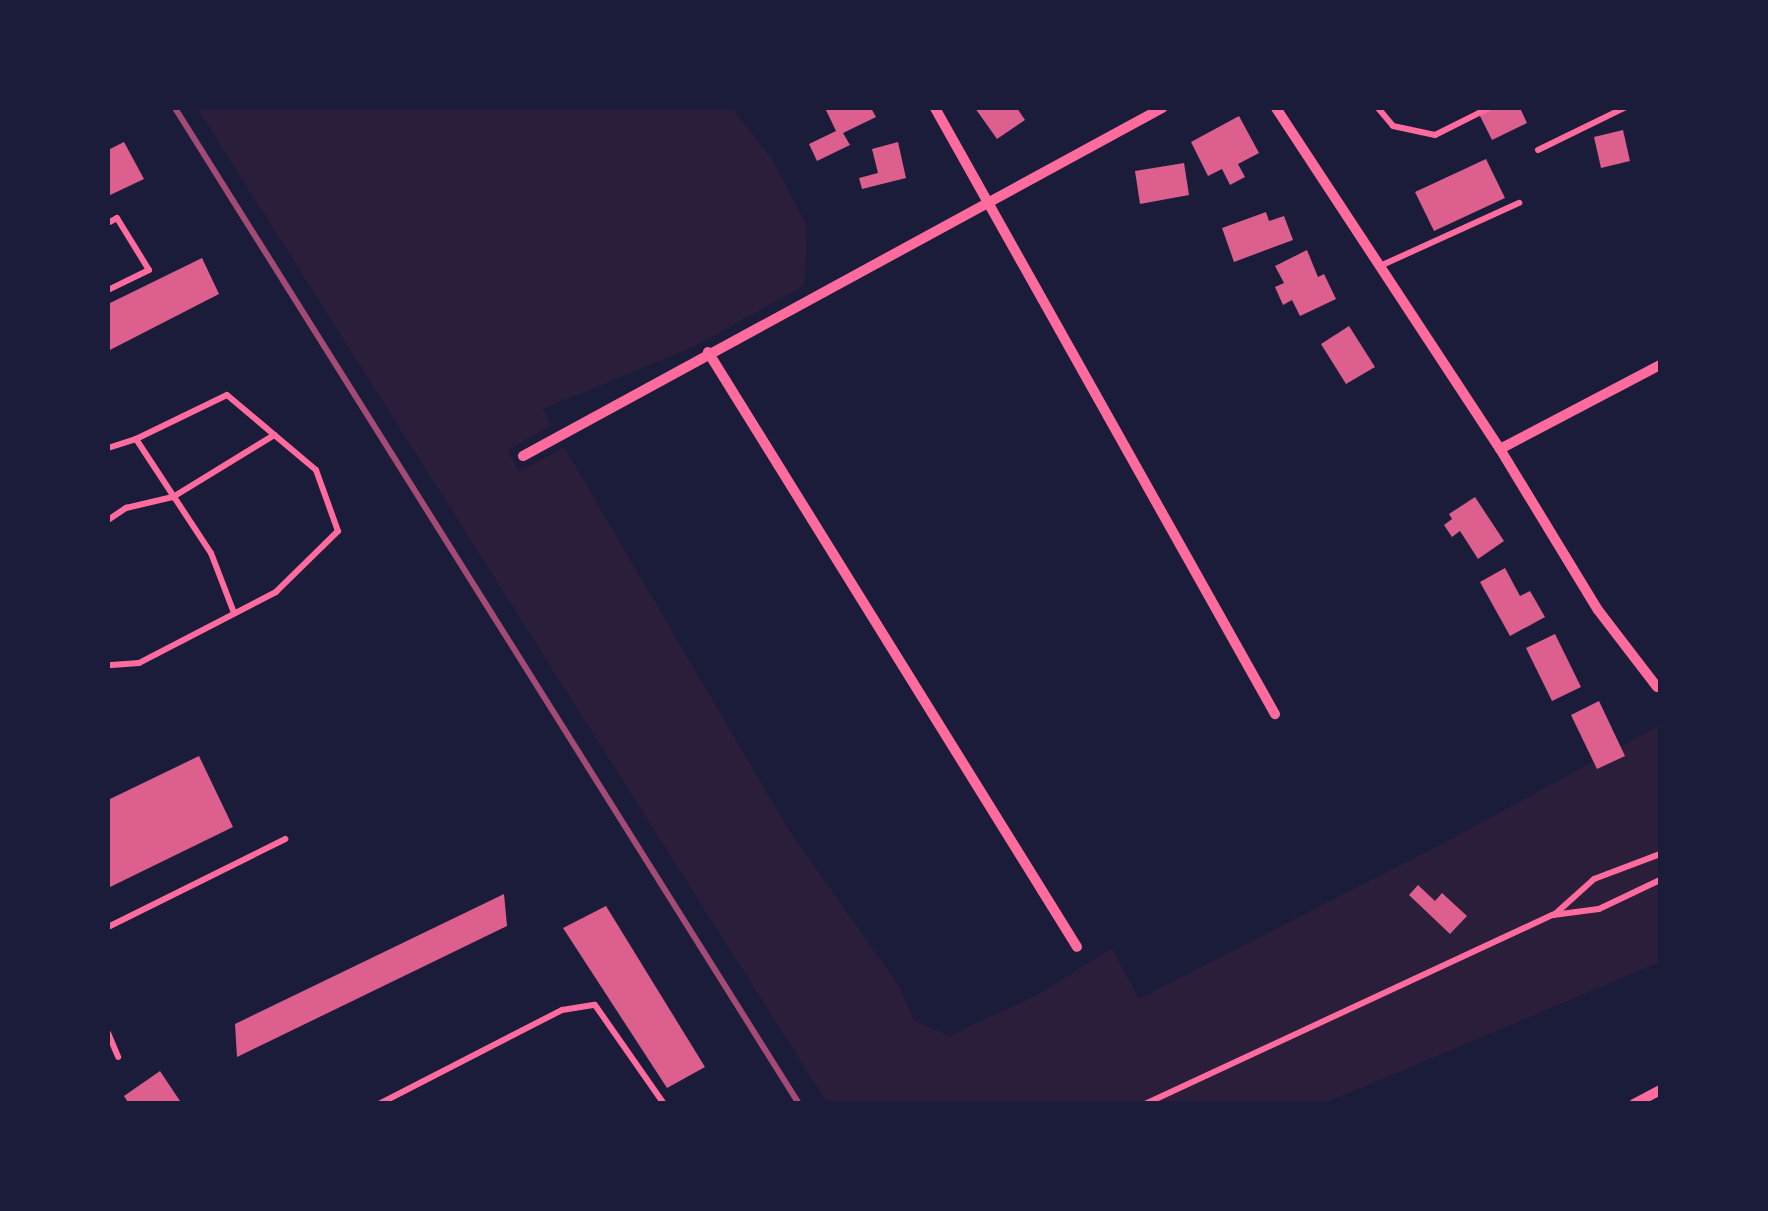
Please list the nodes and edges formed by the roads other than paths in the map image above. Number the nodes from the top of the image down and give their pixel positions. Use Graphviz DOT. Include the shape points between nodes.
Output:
graph roads {
  1 [pos="935,108"];
  2 [pos="1162,108"];
  3 [pos="1276,108"];
  4 [pos="1378,108"];
  5 [pos="1489,108"];
  6 [pos="1624,108"];
  7 [pos="1538,150"];
  8 [pos="986,200"];
  9 [pos="1519,202"];
  10 [pos="108,223"];
  11 [pos="1380,266"];
  12 [pos="108,290"];
  13 [pos="708,352"];
  14 [pos="1660,365"];
  15 [pos="274,435"];
  16 [pos="136,439"];
  17 [pos="108,448"];
  18 [pos="1500,449"];
  19 [pos="522,456"];
  20 [pos="173,496"];
  21 [pos="108,520"];
  22 [pos="234,613"];
  23 [pos="108,665"];
  24 [pos="1657,687"];
  25 [pos="1275,714"];
  26 [pos="285,839"];
  27 [pos="1660,854"];
  28 [pos="1660,880"];
  29 [pos="1553,916"];
  30 [pos="108,927"];
  31 [pos="1077,948"];
  32 [pos="108,1033"];
  33 [pos="118,1057"];
  34 [pos="1660,1090"];
  35 [pos="378,1104"];
  36 [pos="664,1104"];
  37 [pos="1145,1104"];
  38 [pos="1634,1104"];
  1 -- 8 [label="street"];
  2 -- 8 [label="street"];
  3 -- 11 [label="street"];
  4 -- 5 [label="lane" via="1393,126 1435,135"];
  6 -- 7 [label="lane"];
  8 -- 13 [label="street"];
  8 -- 25 [label="street"];
  9 -- 11 [label="lane"];
  10 -- 12 [label="lane" via="117,218 149,270"];
  11 -- 18 [label="street"];
  13 -- 19 [label="street"];
  13 -- 31 [label="street"];
  14 -- 18 [label="street"];
  15 -- 16 [label="lane" via="226,395"];
  15 -- 20 [label="lane"];
  15 -- 22 [label="lane" via="316,470 338,530 276,592"];
  16 -- 17 [label="lane"];
  16 -- 20 [label="lane"];
  18 -- 24 [label="street" via="1598,610"];
  20 -- 21 [label="lane" via="126,508"];
  20 -- 22 [label="lane" via="211,553"];
  22 -- 23 [label="lane" via="139,663"];
  26 -- 30 [label="lane"];
  27 -- 29 [label="lane" via="1594,880"];
  28 -- 29 [label="lane" via="1599,909"];
  29 -- 37 [label="lane"];
  32 -- 33 [label="lane"];
  34 -- 38 [label="street"];
  35 -- 36 [label="lane" via="562,1010 595,1006"];
}
